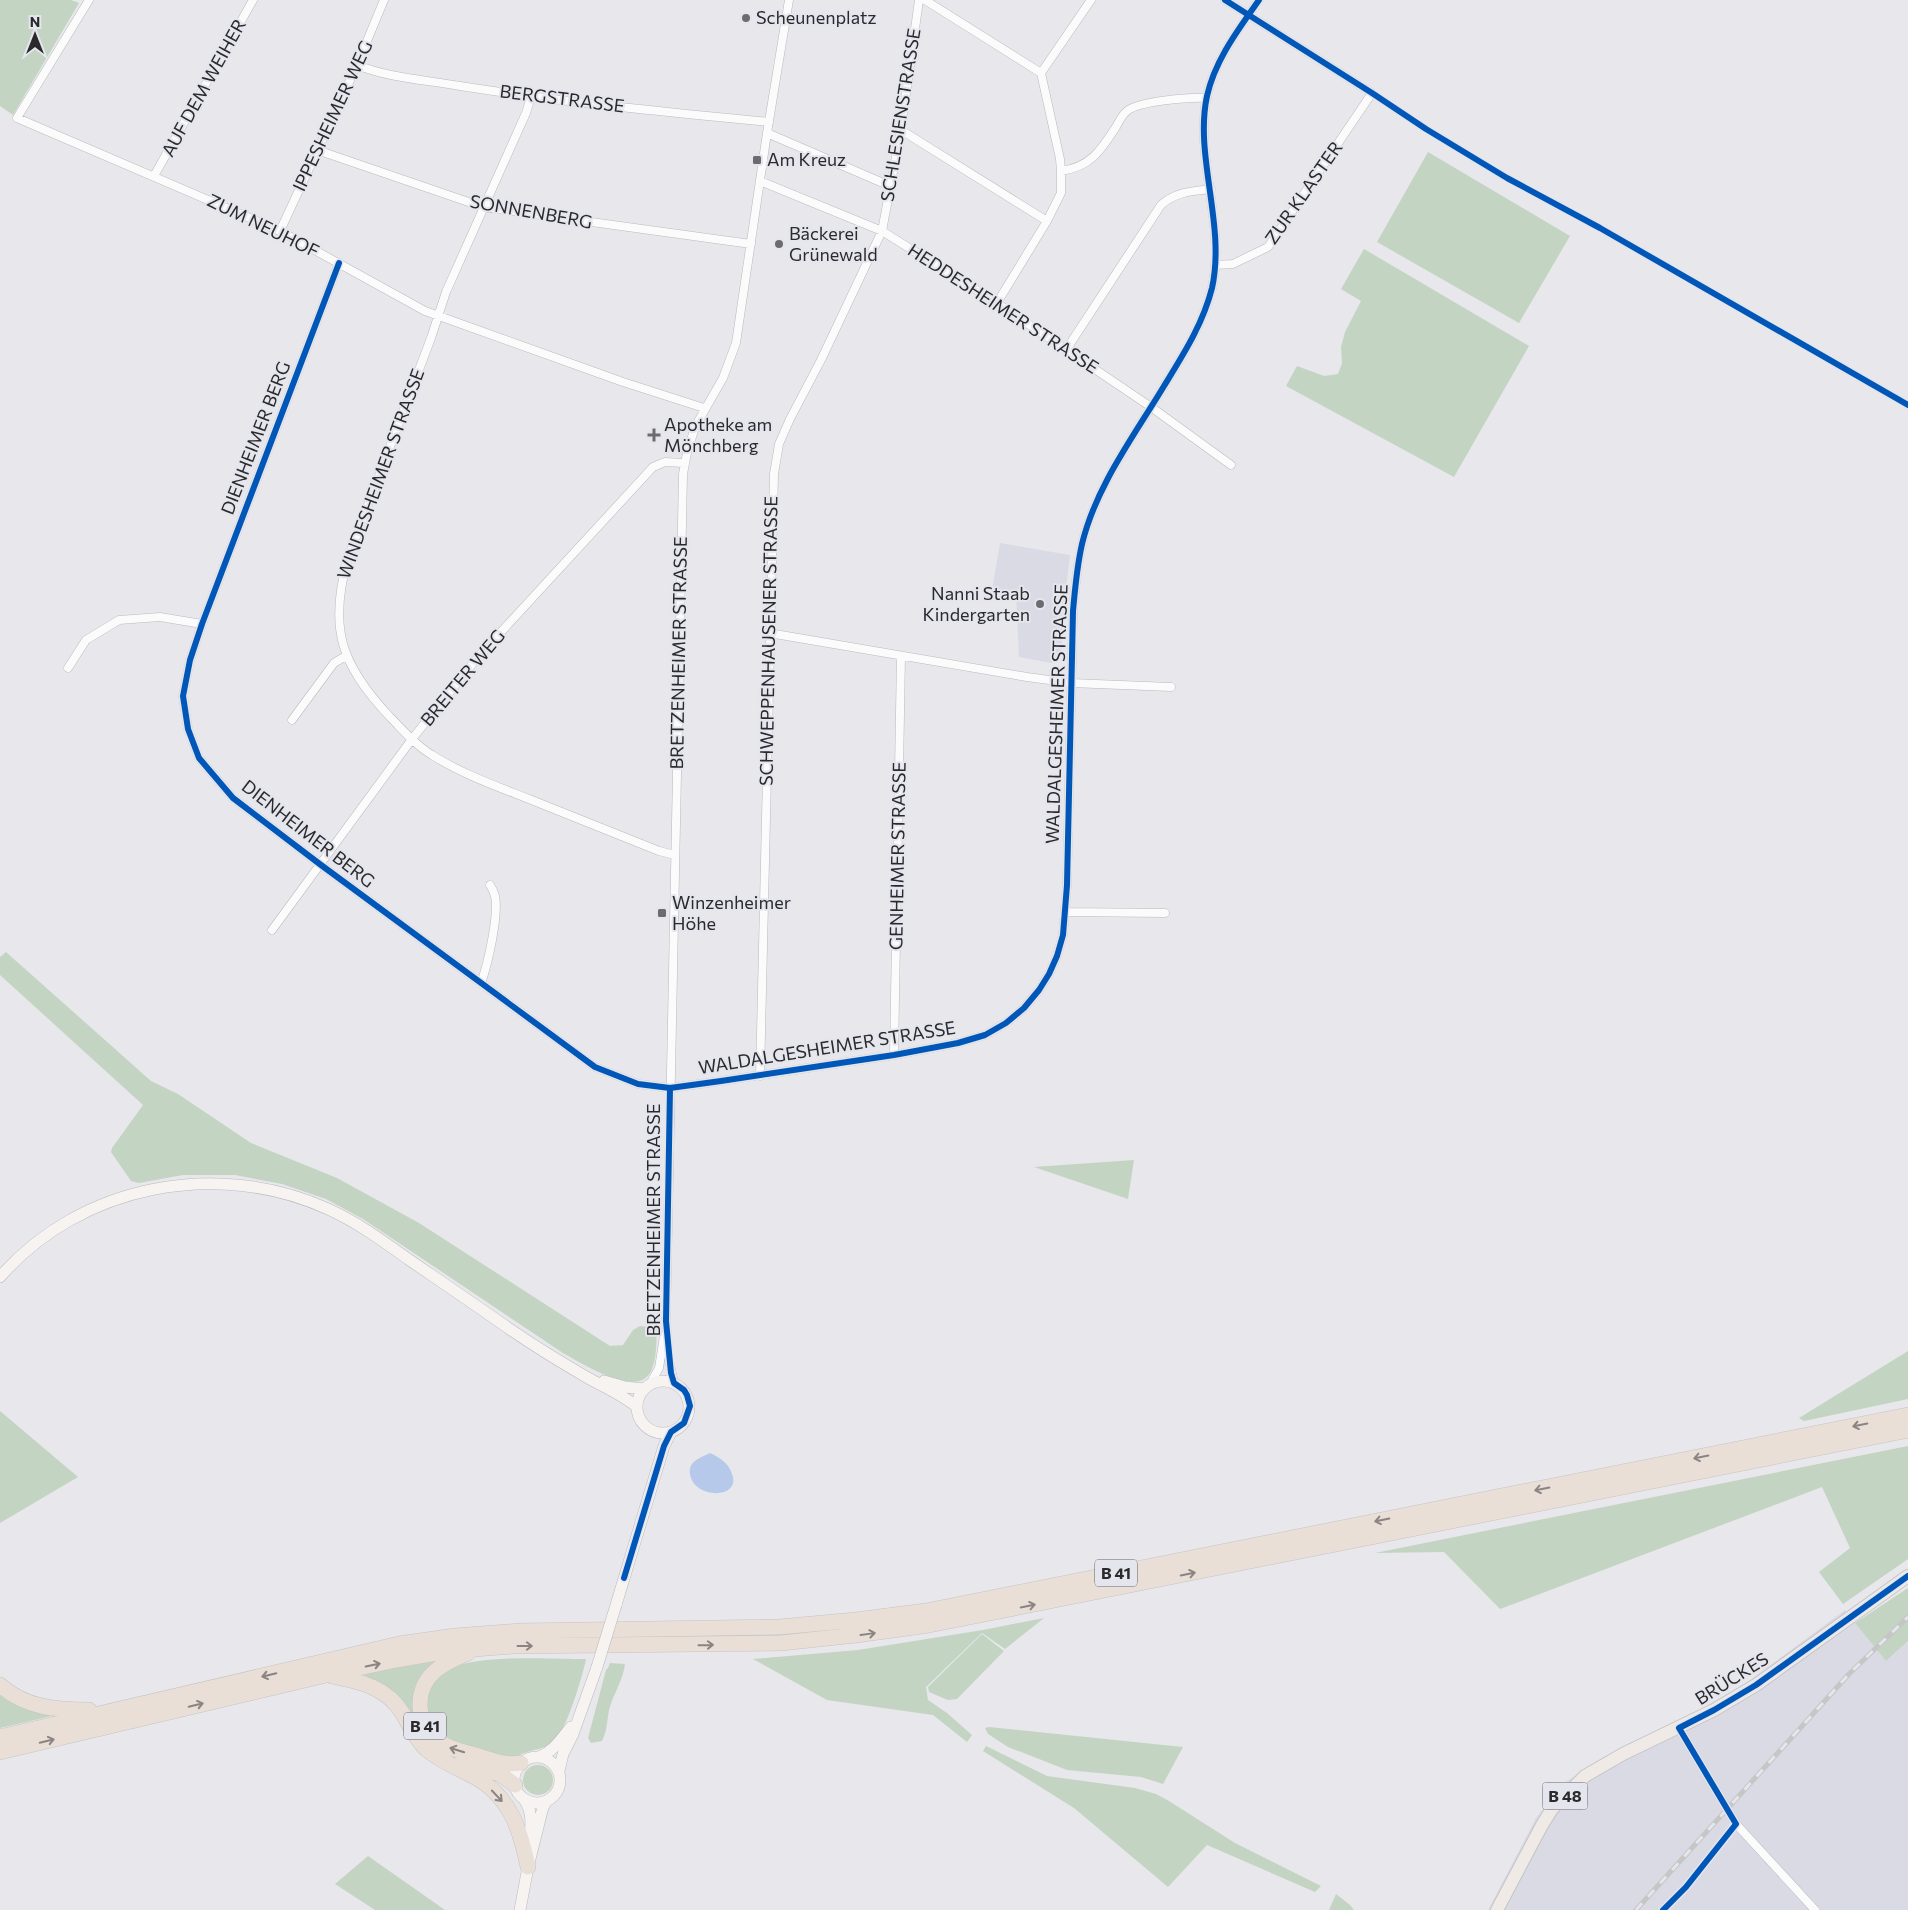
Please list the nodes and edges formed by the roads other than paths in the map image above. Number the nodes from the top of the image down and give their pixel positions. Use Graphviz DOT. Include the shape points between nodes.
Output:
graph roads {
  1 [pos="88,0"];
  2 [pos="253,0"];
  3 [pos="384,0"];
  4 [pos="789,0"];
  5 [pos="919,0"];
  6 [pos="925,0"];
  7 [pos="1091,0"];
  8 [pos="1225,0"];
  9 [pos="1259,0"];
  10 [pos="1249,15"];
  11 [pos="356,65"];
  12 [pos="1041,72"];
  13 [pos="531,97"];
  14 [pos="1207,98"];
  15 [pos="768,122"];
  16 [pos="901,130"];
  17 [pos="767,133"];
  18 [pos="317,150"];
  19 [pos="1062,172"];
  20 [pos="154,176"];
  21 [pos="760,181"];
  22 [pos="890,186"];
  23 [pos="1211,189"];
  24 [pos="483,207"];
  25 [pos="1047,221"];
  26 [pos="280,231"];
  27 [pos="882,231"];
  28 [pos="751,244"];
  29 [pos="338,263"];
  30 [pos="1215,265"];
  31 [pos="997,302"];
  32 [pos="438,317"];
  33 [pos="1066,350"];
  34 [pos="1152,407"];
  35 [pos="704,408"];
  36 [pos="684,463"];
  37 [pos="1231,465"];
  38 [pos="202,624"];
  39 [pos="770,633"];
  40 [pos="346,656"];
  41 [pos="901,656"];
  42 [pos="68,668"];
  43 [pos="1072,683"];
  44 [pos="1171,687"];
  45 [pos="292,720"];
  46 [pos="412,739"];
  47 [pos="675,855"];
  48 [pos="320,864"];
  49 [pos="490,885"];
  50 [pos="1065,912"];
  51 [pos="1165,913"];
  52 [pos="272,930"];
  53 [pos="482,983"];
  54 [pos="894,1055"];
  55 [pos="760,1076"];
  56 [pos="670,1088"];
  57 [pos="0,1277"];
  58 [pos="666,1321"];
  59 [pos="575,1370"];
  60 [pos="674,1382"];
  61 [pos="647,1386"];
  62 [pos="637,1407"];
  63 [pos="1908,1415"];
  64 [pos="652,1430"];
  65 [pos="1908,1430"];
  66 [pos="671,1432"];
  67 [pos="654,1478"];
  68 [pos="1908,1576"];
  69 [pos="476,1648"];
  70 [pos="326,1675"];
  71 [pos="0,1685"];
  72 [pos="582,1709"];
  73 [pos="116,1710"];
  74 [pos="1679,1728"];
  75 [pos="0,1737"];
  76 [pos="0,1752"];
  77 [pos="539,1757"];
  78 [pos="443,1759"];
  79 [pos="522,1763"];
  80 [pos="559,1771"];
  81 [pos="515,1785"];
  82 [pos="524,1799"];
  83 [pos="547,1801"];
  84 [pos="528,1867"];
  85 [pos="520,1910"];
  86 [pos="1497,1910"];
  87 [pos="1815,1910"];
  1 -- 20 [label="street, ZUM NEUHOF" via="17,118"];
  2 -- 20 [label="street, AUF DEM WEIHER"];
  3 -- 11 [label="street, IPPESHEIMER WEG"];
  4 -- 15 [label="street, BRETZENHEIMER STRASSE"];
  5 -- 16 [label="street, SCHLESIENSTRASSE"];
  6 -- 12 [label="street"];
  7 -- 12 [label="street"];
  8 -- 10 [label="street"];
  9 -- 10 [label="street, WALDALGESHEIMER STRASSE"];
  10 -- 14 [label="street, WALDALGESHEIMER STRASSE" via="1218,66"];
  10 -- 30 [label="street, ZUR KLASTER" via="1372,93 1268,247 1233,264"];
  11 -- 13 [label="street, BERGSTRASSE" via="370,71"];
  11 -- 18 [label="street, IPPESHEIMER WEG"];
  12 -- 19 [label="street"];
  13 -- 15 [label="street, BERGSTRASSE"];
  13 -- 24 [label="street, WINDESHEIMER STRASSE"];
  14 -- 19 [label="street" via="1186,98 1128,110 1091,160 1081,167"];
  14 -- 23 [label="street, WALDALGESHEIMER STRASSE" via="1204,136"];
  15 -- 17 [label="street, BRETZENHEIMER STRASSE"];
  16 -- 22 [label="street, SCHLESIENSTRASSE"];
  16 -- 25 [label="street"];
  17 -- 21 [label="street, BRETZENHEIMER STRASSE"];
  17 -- 22 [label="street"];
  18 -- 24 [label="street, SONNENBERG"];
  18 -- 26 [label="street, IPPESHEIMER WEG"];
  19 -- 25 [label="street" via="1059,198"];
  20 -- 26 [label="street, ZUM NEUHOF"];
  21 -- 27 [label="street, HEDDESHEIMER STRASSE"];
  21 -- 28 [label="street, BRETZENHEIMER STRASSE"];
  22 -- 27 [label="street, SCHLESIENSTRASSE"];
  23 -- 30 [label="street, WALDALGESHEIMER STRASSE"];
  23 -- 33 [label="street" via="1180,193 1161,205"];
  24 -- 28 [label="street, SONNENBERG"];
  24 -- 32 [label="street, WINDESHEIMER STRASSE"];
  25 -- 31 [label="street"];
  26 -- 29 [label="street, ZUM NEUHOF"];
  27 -- 31 [label="street, HEDDESHEIMER STRASSE"];
  27 -- 39 [label="street, SCHWEPPENHAUSENER STRASSE" via="778,450 774,474"];
  28 -- 35 [label="street, BRETZENHEIMER STRASSE" via="736,343 723,378"];
  29 -- 32 [label="street, ZUM NEUHOF"];
  29 -- 38 [label="street, DIENHEIMER BERG"];
  30 -- 34 [label="street, WALDALGESHEIMER STRASSE" via="1212,287 1200,322"];
  31 -- 33 [label="street, HEDDESHEIMER STRASSE"];
  32 -- 35 [label="street, ZUM NEUHOF"];
  32 -- 40 [label="street, WINDESHEIMER STRASSE" via="343,574 338,608"];
  33 -- 34 [label="street, HEDDESHEIMER STRASSE"];
  34 -- 37 [label="street, HEDDESHEIMER STRASSE"];
  34 -- 43 [label="street, WALDALGESHEIMER STRASSE" via="1104,488 1083,543 1073,611"];
  35 -- 36 [label="street, BRETZENHEIMER STRASSE"];
  36 -- 46 [label="street, BREITER WEG" via="665,462 653,467 478,657"];
  36 -- 47 [label="street, BRETZENHEIMER STRASSE"];
  38 -- 42 [label="street" via="160,617 119,620 86,640"];
  38 -- 48 [label="street, DIENHEIMER BERG" via="183,696 188,729 199,758 233,798"];
  39 -- 41 [label="street"];
  39 -- 55 [label="street, SCHWEPPENHAUSENER STRASSE"];
  40 -- 45 [label="street" via="334,663"];
  40 -- 46 [label="street, WINDESHEIMER STRASSE" via="362,684"];
  41 -- 43 [label="street"];
  41 -- 54 [label="street, GENHEIMER STRASSE"];
  43 -- 44 [label="street"];
  43 -- 50 [label="street, WALDALGESHEIMER STRASSE"];
  46 -- 47 [label="street, WINDESHEIMER STRASSE" via="432,755 475,778"];
  46 -- 48 [label="street, BREITER WEG"];
  47 -- 56 [label="street, BRETZENHEIMER STRASSE"];
  48 -- 52 [label="street, BREITER WEG"];
  48 -- 53 [label="street, DIENHEIMER BERG"];
  49 -- 53 [label="street" via="496,906"];
  50 -- 51 [label="street"];
  50 -- 54 [label="street, WALDALGESHEIMER STRASSE" via="1057,956 1039,990 1024,1008 985,1035"];
  53 -- 56 [label="street, DIENHEIMER BERG" via="595,1067 638,1084"];
  54 -- 55 [label="street, WALDALGESHEIMER STRASSE"];
  55 -- 56 [label="street, WALDALGESHEIMER STRASSE"];
  56 -- 58 [label="street, BRETZENHEIMER STRASSE"];
  57 -- 59 [label="street" via="20,1256 54,1230 110,1201 170,1186 210,1183 251,1186 297,1197 347,1219 529,1343"];
  58 -- 60 [label="street, BRETZENHEIMER STRASSE"];
  58 -- 61 [label="street, BRETZENHEIMER STRASSE" via="659,1368"];
  59 -- 61 [label="street" via="614,1385"];
  59 -- 62 [label="street"];
  60 -- 61 [label="street" via="662,1380"];
  60 -- 66 [label="street" via="687,1395 690,1406 684,1422"];
  61 -- 62 [label="street"];
  62 -- 64 [label="street" via="641,1421"];
  63 -- 73 [label="highway, B 41, one-way" via="926,1611 779,1627 455,1636 399,1644"];
  64 -- 66 [label="street"];
  64 -- 67 [label="street" via="656,1449"];
  69 -- 65 [label="highway, B 41, one-way" via="781,1643 929,1625"];
  66 -- 67 [label="street"];
  67 -- 72 [label="street, bridge"];
  68 -- 74 [label="main road, BRÜCKES / B 48" via="1748,1690"];
  70 -- 69 [label="highway, B 41, one-way"];
  79 -- 69 [label="highway, B 41, one-way" via="503,1763 448,1747 429,1733 422,1720 420,1698 429,1678 439,1668"];
  76 -- 70 [label="highway, B 41, one-way"];
  70 -- 78 [label="highway, B 41" via="365,1683 387,1695 420,1742"];
  71 -- 73 [label="highway, B 41" via="26,1702 48,1708"];
  72 -- 77 [label="street" via="558,1744"];
  72 -- 80 [label="street"];
  73 -- 75 [label="highway, B 41"];
  74 -- 86 [label="main road, BRÜCKES / B 48" via="1585,1776 1552,1809"];
  74 -- 87 [label="street" via="1736,1824"];
  77 -- 79 [label="street"];
  77 -- 80 [label="street" via="551,1761"];
  78 -- 81 [label="highway, B 41" via="500,1774"];
  78 -- 84 [label="highway, B 41, one-way" via="488,1786 506,1805 518,1826"];
  79 -- 81 [label="street" via="515,1773"];
  80 -- 83 [label="street" via="558,1790"];
  81 -- 82 [label="street"];
  82 -- 83 [label="street"];
  82 -- 84 [label="street" via="531,1814"];
  83 -- 84 [label="street"];
  84 -- 85 [label="street"];
}
